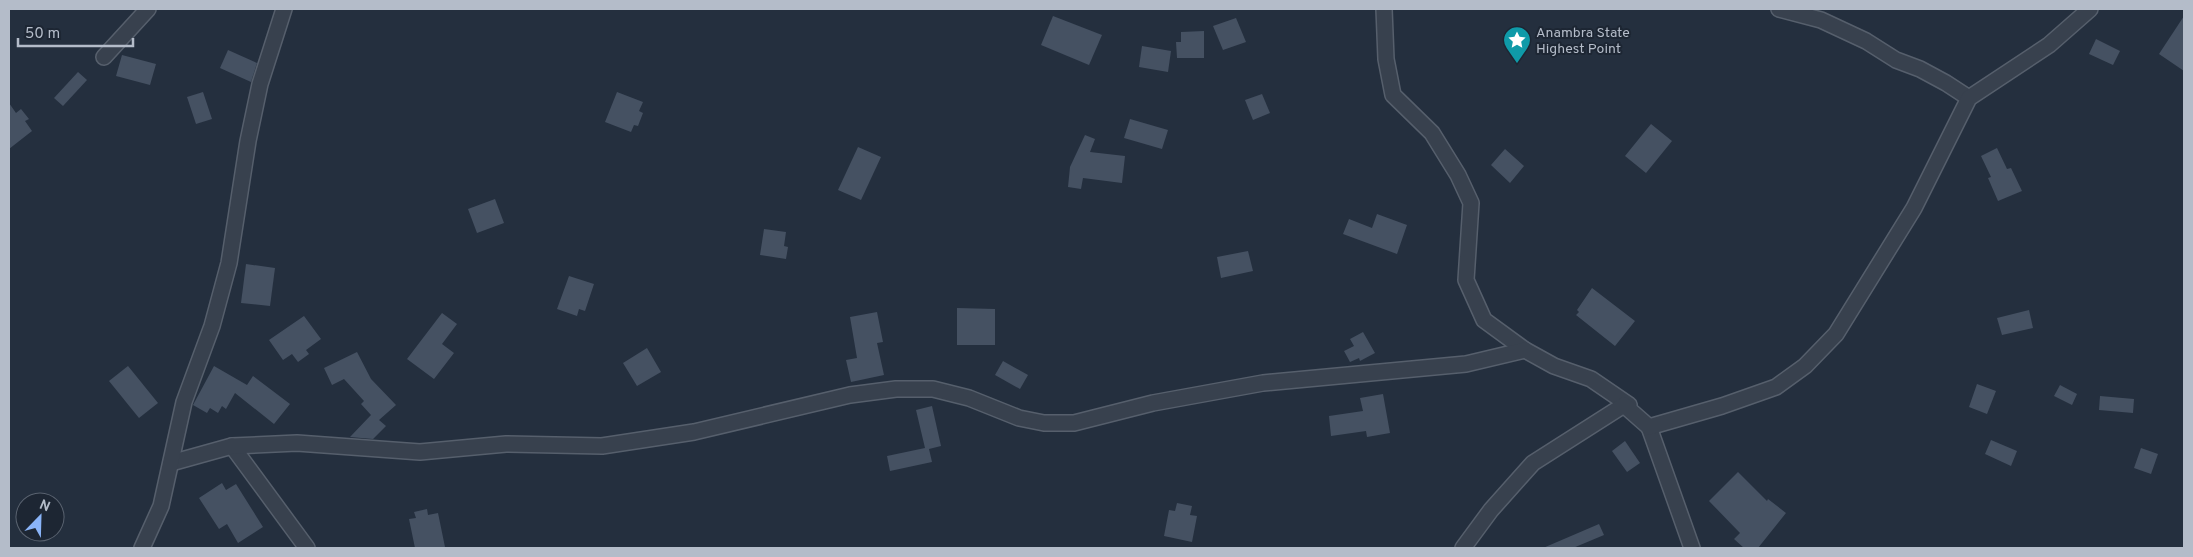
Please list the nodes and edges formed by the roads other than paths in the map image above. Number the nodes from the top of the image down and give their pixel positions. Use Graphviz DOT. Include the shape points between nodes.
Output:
graph roads {
  1 [pos="148,9"];
  2 [pos="284,9"];
  3 [pos="1384,9"];
  4 [pos="1779,9"];
  5 [pos="2090,9"];
  6 [pos="104,57"];
  7 [pos="1969,98"];
  8 [pos="1525,350"];
  9 [pos="1624,405"];
  10 [pos="1649,427"];
  11 [pos="232,446"];
  12 [pos="171,463"];
  13 [pos="142,548"];
  14 [pos="307,548"];
  15 [pos="1463,548"];
  16 [pos="1692,548"];
  1 -- 6 [label="street"];
  2 -- 12 [label="street" via="260,84 229,264 212,326 184,402"];
  3 -- 8 [label="street" via="1386,59 1393,95 1432,133 1458,175 1471,204 1466,280 1484,320"];
  4 -- 7 [label="street" via="1821,20 1896,60 1920,69"];
  5 -- 7 [label="street" via="2049,45"];
  7 -- 10 [label="street" via="1914,208 1836,334 1805,366 1776,387"];
  8 -- 9 [label="street" via="1554,366 1591,380 1629,405"];
  8 -- 11 [label="street" via="1466,364 1263,383 1152,403 1074,423 1044,423 1019,418 977,400 933,389 896,389 850,395 694,432 602,446 506,444 420,452 297,443"];
  9 -- 10 [label="street"];
  9 -- 15 [label="street" via="1533,463 1491,510"];
  10 -- 16 [label="street"];
  11 -- 12 [label="street"];
  11 -- 14 [label="street"];
  12 -- 13 [label="street" via="160,506"];
}
